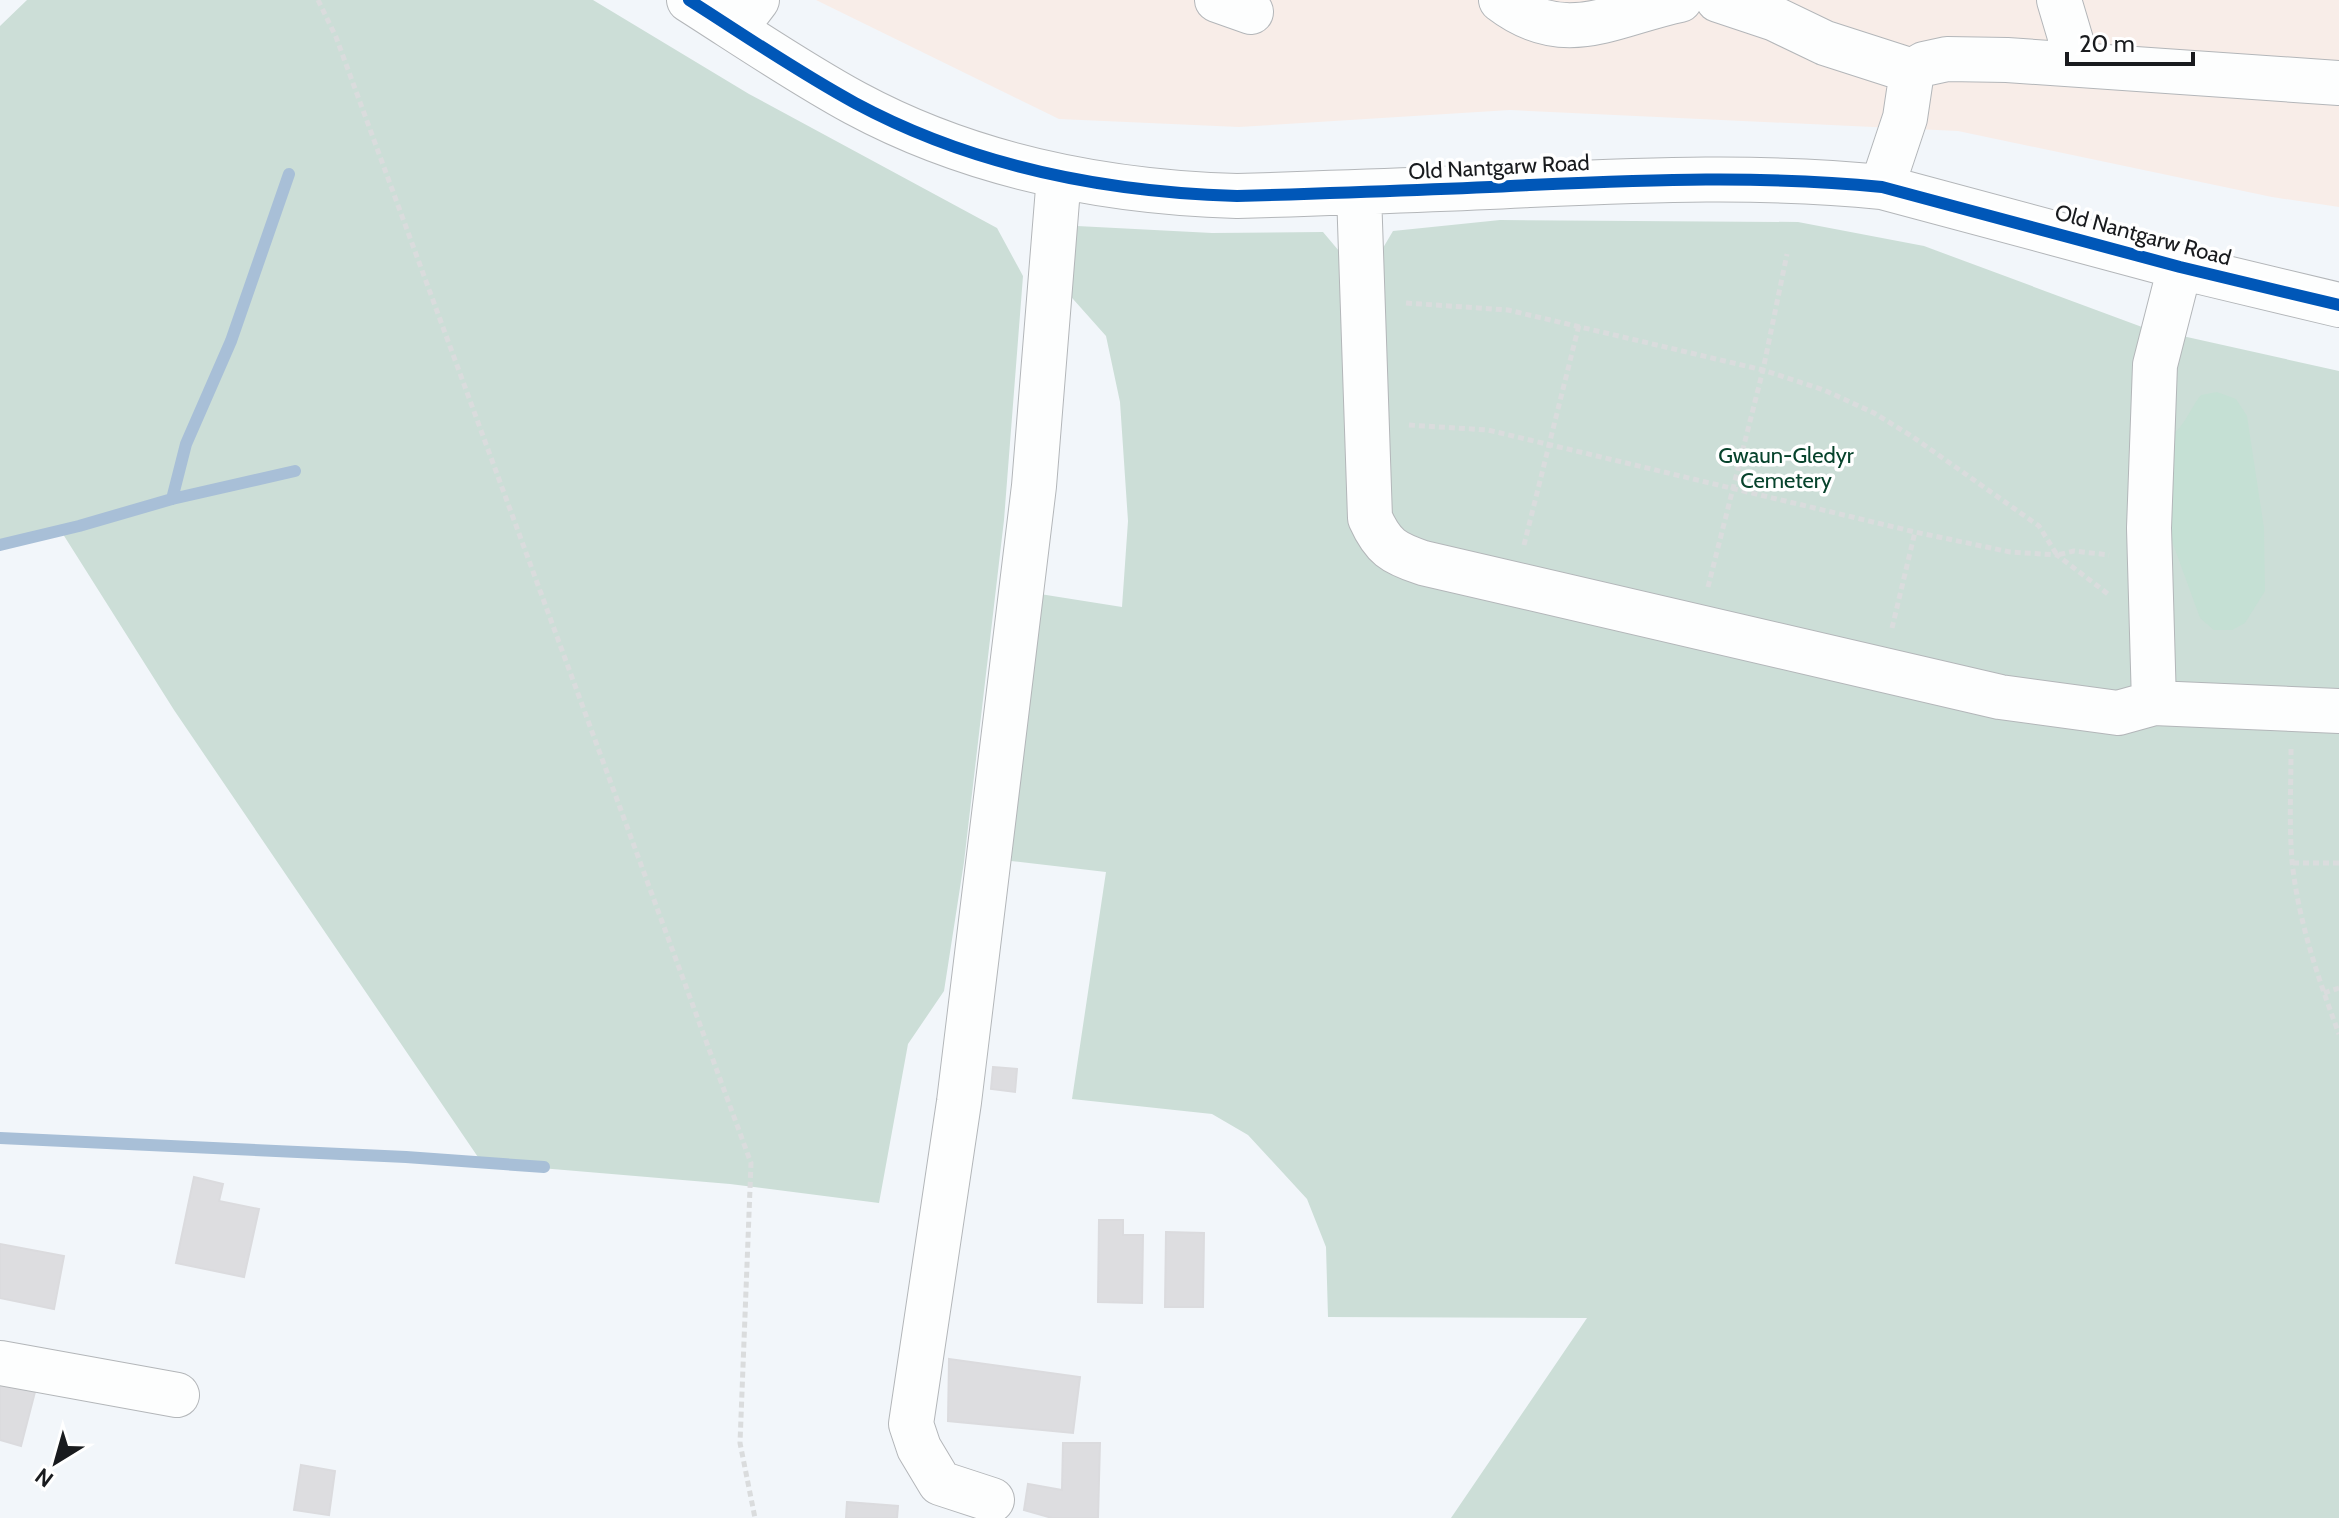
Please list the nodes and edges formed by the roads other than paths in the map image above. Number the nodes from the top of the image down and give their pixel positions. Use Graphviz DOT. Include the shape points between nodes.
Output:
graph roads {
  1 [pos="689,0"];
  2 [pos="1501,0"];
  3 [pos="1680,0"];
  4 [pos="1718,0"];
  5 [pos="2059,0"];
  6 [pos="746,15"];
  7 [pos="2078,64"];
  8 [pos="1912,71"];
  9 [pos="2339,83"];
  10 [pos="1059,176"];
  11 [pos="1882,187"];
  12 [pos="1359,193"];
  13 [pos="2180,267"];
  14 [pos="2339,305"];
  15 [pos="2154,703"];
  16 [pos="2339,711"];
  17 [pos="0,1363"];
  18 [pos="177,1395"];
  19 [pos="992,1500"];
  1 -- 6 [label="street, Old Nantgarw Road"];
  2 -- 3 [label="street" via="1529,18 1582,26"];
  4 -- 8 [label="street"];
  5 -- 7 [label="street"];
  6 -- 10 [label="street, Old Nantgarw Road" via="855,103 1003,163"];
  7 -- 8 [label="street" via="1947,59"];
  7 -- 9 [label="street"];
  8 -- 11 [label="street" via="1905,118"];
  10 -- 12 [label="street, Old Nantgarw Road" via="1172,194"];
  10 -- 19 [label="street" via="1034,486 959,1102 911,1424 940,1483"];
  11 -- 12 [label="street, Old Nantgarw Road" via="1745,178"];
  11 -- 13 [label="street, Old Nantgarw Road"];
  12 -- 15 [label="street" via="1370,518 1378,536 1400,556 2000,697 2118,713"];
  13 -- 14 [label="street, Old Nantgarw Road"];
  13 -- 15 [label="street" via="2155,365 2149,560"];
  15 -- 16 [label="street"];
  17 -- 18 [label="street"];
}
